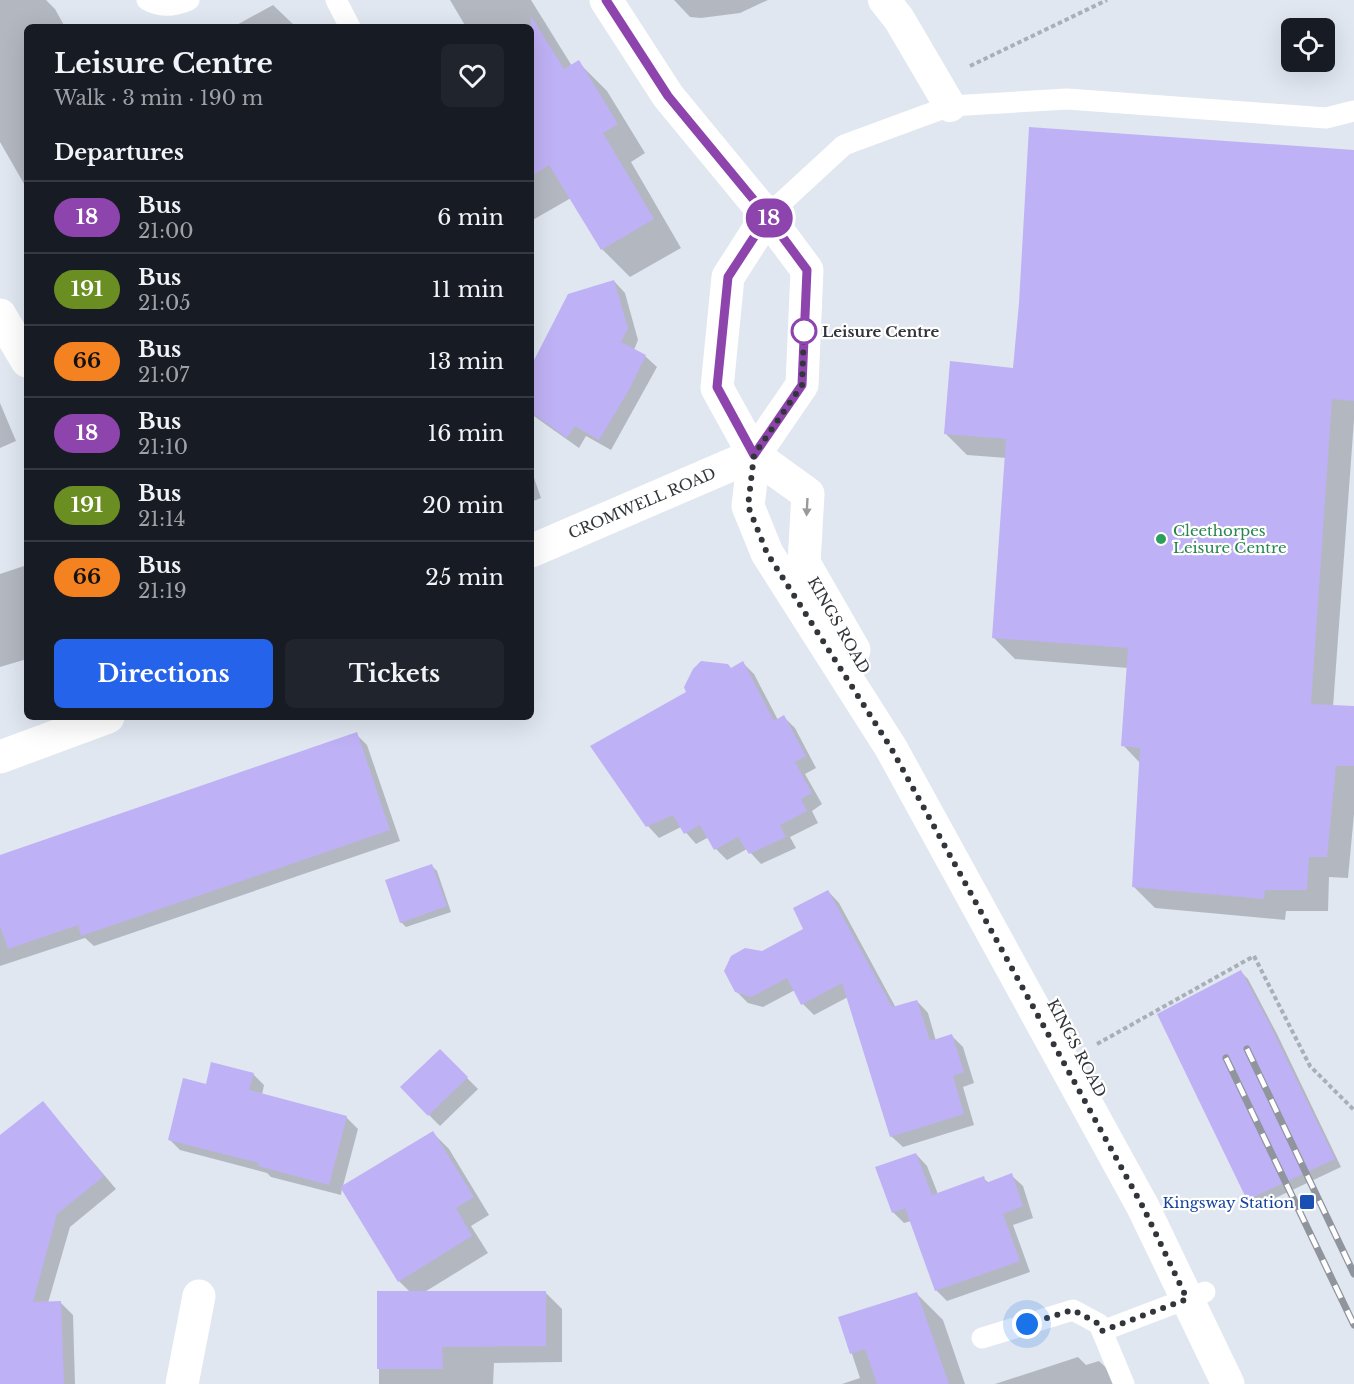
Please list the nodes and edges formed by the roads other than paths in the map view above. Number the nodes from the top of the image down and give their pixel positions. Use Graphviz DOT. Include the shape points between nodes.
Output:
graph roads {
  1 [pos="147,0"];
  2 [pos="189,0"];
  3 [pos="336,0"];
  4 [pos="606,0"];
  5 [pos="884,0"];
  6 [pos="348,24"];
  7 [pos="950,106"];
  8 [pos="1354,111"];
  9 [pos="767,216"];
  10 [pos="0,315"];
  11 [pos="24,356"];
  12 [pos="754,455"];
  13 [pos="534,550"];
  14 [pos="100,720"];
  15 [pos="0,757"];
  16 [pos="1021,964"];
  17 [pos="198,1296"];
  18 [pos="1196,1296"];
  19 [pos="1102,1331"];
  20 [pos="982,1338"];
  21 [pos="182,1384"];
  22 [pos="1124,1384"];
  23 [pos="1228,1384"];
  24 [pos="1252,1384"];
  1 -- 2 [label="lane" via="173,6"];
  3 -- 6 [label="lane"];
  4 -- 9 [label="street" via="668,96"];
  5 -- 7 [label="street"];
  7 -- 8 [label="lane" via="1067,99 1326,118"];
  7 -- 9 [label="lane" via="844,145"];
  9 -- 12 [label="street" via="728,277 717,387"];
  9 -- 12 [label="street" via="807,270 802,385"];
  10 -- 11 [label="street"];
  12 -- 13 [label="street, CROMWELL ROAD"];
  12 -- 16 [label="street, KINGS ROAD" via="748,506 767,553"];
  12 -- 16 [label="street, KINGS ROAD, one-way" via="808,494 804,563"];
  14 -- 15 [label="street"];
  16 -- 18 [label="street, KINGS ROAD" via="1143,1207"];
  16 -- 18 [label="street, KINGS ROAD" via="1080,1053"];
  17 -- 21 [label="street"];
  18 -- 19 [label="lane"];
  18 -- 23 [label="street, KINGS ROAD"];
  18 -- 24 [label="street, KINGS ROAD"];
  19 -- 20 [label="lane" via="1099,1324 1073,1310"];
  19 -- 22 [label="lane"];
}
